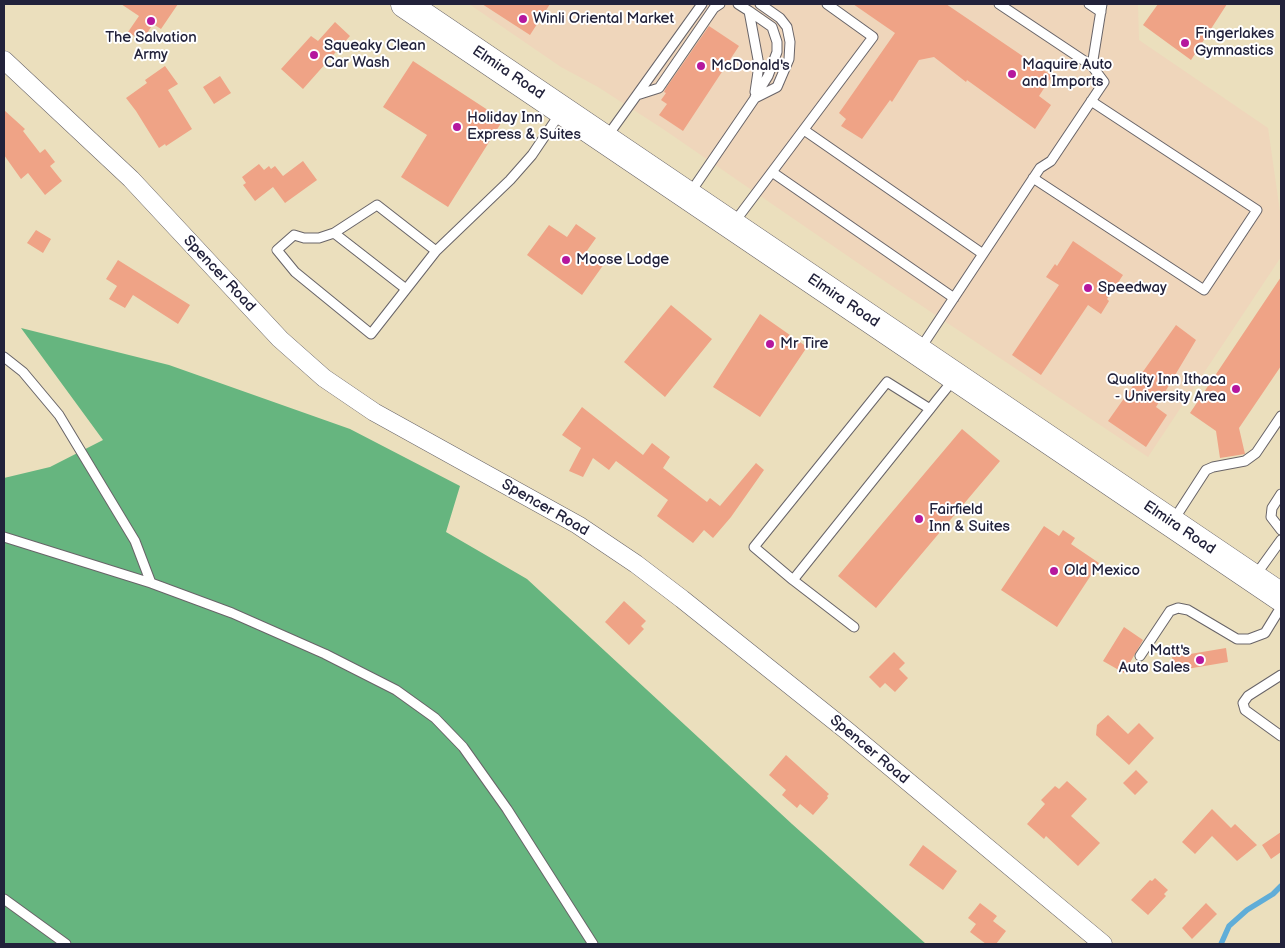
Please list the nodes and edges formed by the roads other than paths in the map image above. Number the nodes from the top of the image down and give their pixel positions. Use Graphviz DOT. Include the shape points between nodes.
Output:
graph roads {
  1 [pos="405,4"];
  2 [pos="702,4"];
  3 [pos="720,4"];
  4 [pos="738,4"];
  5 [pos="760,4"];
  6 [pos="827,4"];
  7 [pos="999,4"];
  8 [pos="1089,4"];
  9 [pos="1101,8"];
  10 [pos="749,11"];
  11 [pos="4,60"];
  12 [pos="1092,66"];
  13 [pos="636,95"];
  14 [pos="755,98"];
  15 [pos="1091,101"];
  16 [pos="562,110"];
  17 [pos="804,130"];
  18 [pos="605,139"];
  19 [pos="772,172"];
  20 [pos="1033,178"];
  21 [pos="689,196"];
  22 [pos="732,226"];
  23 [pos="334,233"];
  24 [pos="436,251"];
  25 [pos="983,254"];
  26 [pos="406,289"];
  27 [pos="954,298"];
  28 [pos="919,352"];
  29 [pos="4,357"];
  30 [pos="956,377"];
  31 [pos="930,409"];
  32 [pos="1281,416"];
  33 [pos="1281,494"];
  34 [pos="1172,523"];
  35 [pos="1281,530"];
  36 [pos="4,536"];
  37 [pos="1281,540"];
  38 [pos="1254,578"];
  39 [pos="793,580"];
  40 [pos="151,583"];
  41 [pos="1281,597"];
  42 [pos="1281,607"];
  43 [pos="854,627"];
  44 [pos="1140,656"];
  45 [pos="1281,675"];
  46 [pos="1281,736"];
  47 [pos="4,899"];
  48 [pos="65,944"];
  49 [pos="592,944"];
  50 [pos="1103,944"];
  1 -- 16 [label="highway, Elmira Road"];
  2 -- 13 [label="lane"];
  3 -- 13 [label="lane" via="714,8 659,88"];
  4 -- 10 [label="lane"];
  5 -- 14 [label="lane" via="780,18 787,28 790,42 789,59 777,87"];
  6 -- 17 [label="lane" via="873,37"];
  7 -- 12 [label="lane"];
  8 -- 9 [label="lane"];
  9 -- 12 [label="lane"];
  10 -- 14 [label="lane" via="759,65"];
  10 -- 14 [label="lane" via="772,27 777,42 777,52 768,76"];
  11 -- 50 [label="street, Spencer Road" via="130,179 280,339 324,378 374,412 578,526 636,564 846,730"];
  12 -- 15 [label="lane" via="1104,82"];
  13 -- 18 [label="lane"];
  14 -- 21 [label="lane"];
  15 -- 20 [label="lane" via="1051,161"];
  15 -- 20 [label="lane" via="1257,210 1204,290"];
  16 -- 18 [label="highway, Elmira Road"];
  16 -- 24 [label="lane" via="527,162"];
  17 -- 19 [label="lane"];
  17 -- 25 [label="lane"];
  18 -- 21 [label="highway, Elmira Road"];
  19 -- 22 [label="lane"];
  19 -- 27 [label="lane"];
  20 -- 25 [label="lane"];
  21 -- 22 [label="highway, Elmira Road"];
  22 -- 28 [label="highway, Elmira Road"];
  23 -- 24 [label="lane" via="376,206"];
  23 -- 26 [label="lane"];
  23 -- 26 [label="lane" via="318,238 294,235 277,250 295,272 371,334"];
  24 -- 26 [label="lane"];
  25 -- 27 [label="lane"];
  27 -- 28 [label="lane"];
  28 -- 30 [label="highway, Elmira Road"];
  29 -- 40 [label="lane" via="23,372 59,415 135,541"];
  30 -- 31 [label="lane"];
  30 -- 34 [label="highway, Elmira Road"];
  31 -- 39 [label="lane"];
  31 -- 39 [label="lane" via="887,382 790,502 754,547"];
  32 -- 34 [label="lane" via="1256,453 1245,461 1206,470"];
  33 -- 35 [label="lane" via="1272,508 1271,517"];
  34 -- 38 [label="highway, Elmira Road"];
  36 -- 40 [label="lane"];
  37 -- 38 [label="lane"];
  38 -- 41 [label="highway, Elmira Road"];
  39 -- 43 [label="lane"];
  40 -- 49 [label="lane" via="232,613 325,654 396,690 435,718 463,747 508,809"];
  42 -- 44 [label="lane" via="1265,633 1249,639 1237,639 1188,610 1178,608 1170,611"];
  45 -- 46 [label="lane" via="1248,696 1243,703 1245,710"];
  47 -- 48 [label="lane"];
}
